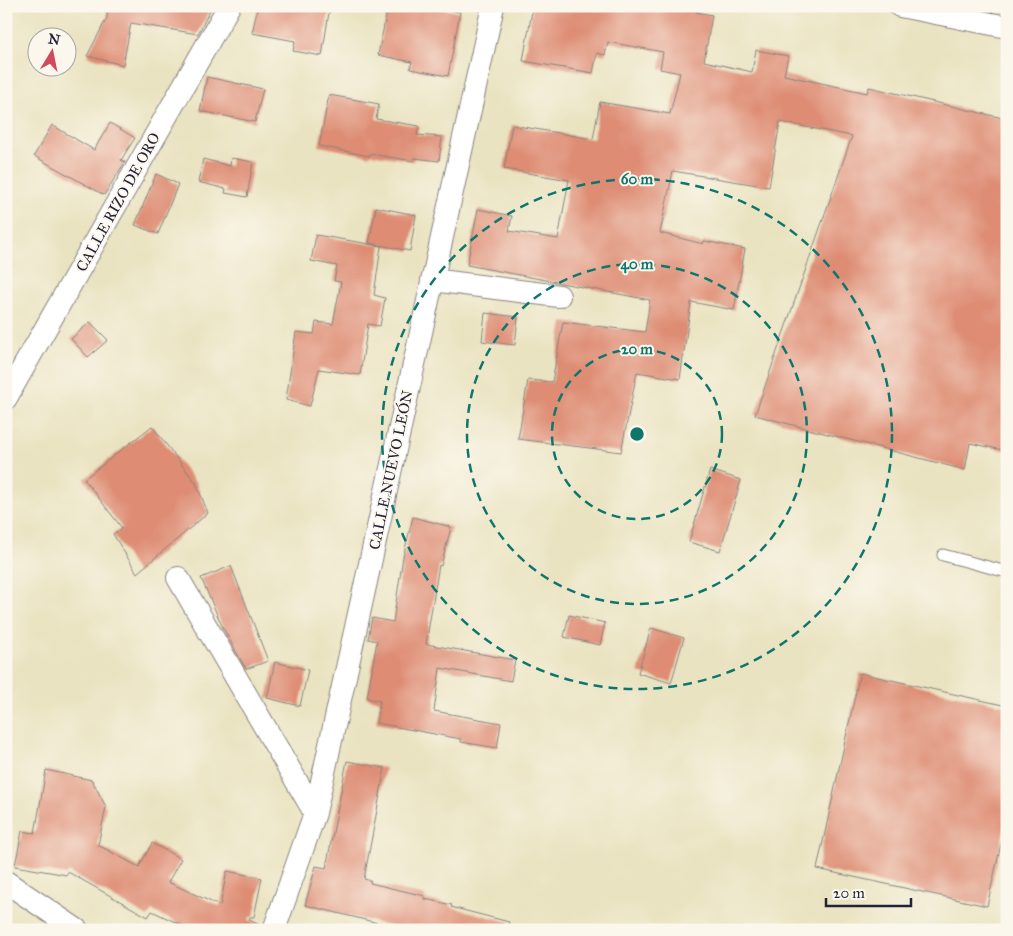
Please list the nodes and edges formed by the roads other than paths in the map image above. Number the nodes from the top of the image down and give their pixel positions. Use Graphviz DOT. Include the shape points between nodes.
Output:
graph roads {
  1 [pos="229,6"];
  2 [pos="493,6"];
  3 [pos="900,6"];
  4 [pos="1007,27"];
  5 [pos="432,280"];
  6 [pos="559,296"];
  7 [pos="6,398"];
  8 [pos="943,555"];
  9 [pos="1007,572"];
  10 [pos="178,578"];
  11 [pos="315,813"];
  12 [pos="6,882"];
  13 [pos="278,929"];
  14 [pos="77,930"];
  1 -- 7 [label="street, CALLE RIZO DE ORO"];
  2 -- 5 [label="street, CALLE NUEVO LEÓN"];
  3 -- 4 [label="street"];
  5 -- 6 [label="street"];
  5 -- 11 [label="street, CALLE NUEVO LEÓN"];
  8 -- 9 [label="lane"];
  10 -- 11 [label="street"];
  11 -- 13 [label="street, CALLE NUEVO LEÓN"];
  12 -- 14 [label="street"];
}
